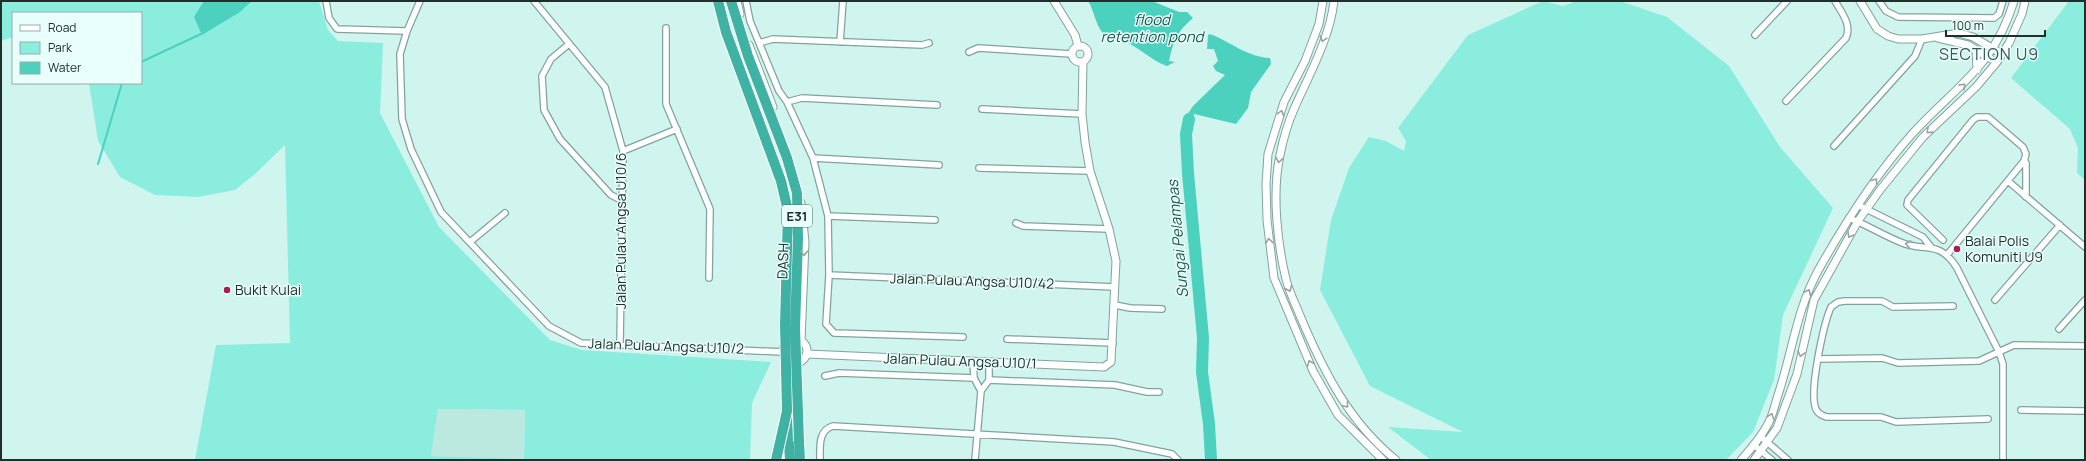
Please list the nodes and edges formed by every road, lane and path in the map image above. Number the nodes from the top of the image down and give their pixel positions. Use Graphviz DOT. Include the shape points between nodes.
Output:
graph roads {
  1 [pos="326,1"];
  2 [pos="420,1"];
  3 [pos="534,1"];
  4 [pos="719,1"];
  5 [pos="731,1"];
  6 [pos="737,1"];
  7 [pos="746,1"];
  8 [pos="843,1"];
  9 [pos="1054,1"];
  10 [pos="1323,1"];
  11 [pos="1334,1"];
  12 [pos="1787,1"];
  13 [pos="1835,1"];
  14 [pos="1860,1"];
  15 [pos="1879,1"];
  16 [pos="2003,1"];
  17 [pos="2014,1"];
  18 [pos="2025,1"];
  19 [pos="666,28"];
  20 [pos="407,30"];
  21 [pos="1755,35"];
  22 [pos="1938,38"];
  23 [pos="2000,38"];
  24 [pos="1922,39"];
  25 [pos="1980,41"];
  26 [pos="840,42"];
  27 [pos="759,43"];
  28 [pos="929,43"];
  29 [pos="569,44"];
  30 [pos="1078,46"];
  31 [pos="1993,49"];
  32 [pos="1976,50"];
  33 [pos="969,52"];
  34 [pos="1072,54"];
  35 [pos="2002,54"];
  36 [pos="1988,57"];
  37 [pos="1083,62"];
  38 [pos="1997,62"];
  39 [pos="1977,70"];
  40 [pos="1786,101"];
  41 [pos="787,102"];
  42 [pos="936,105"];
  43 [pos="982,109"];
  44 [pos="1082,114"];
  45 [pos="677,129"];
  46 [pos="1834,146"];
  47 [pos="623,151"];
  48 [pos="814,158"];
  49 [pos="2024,161"];
  50 [pos="940,165"];
  51 [pos="979,168"];
  52 [pos="1090,171"];
  53 [pos="2008,181"];
  54 [pos="2026,197"];
  55 [pos="621,200"];
  56 [pos="1858,204"];
  57 [pos="1867,209"];
  58 [pos="505,213"];
  59 [pos="828,216"];
  60 [pos="1849,218"];
  61 [pos="935,220"];
  62 [pos="1858,222"];
  63 [pos="1016,223"];
  64 [pos="2060,225"];
  65 [pos="1109,229"];
  66 [pos="1944,240"];
  67 [pos="470,242"];
  68 [pos="1931,247"];
  69 [pos="2085,247"];
  70 [pos="1947,255"];
  71 [pos="829,275"];
  72 [pos="709,278"];
  73 [pos="1115,287"];
  74 [pos="1995,300"];
  75 [pos="2085,300"];
  76 [pos="1115,305"];
  77 [pos="1952,306"];
  78 [pos="1162,309"];
  79 [pos="2059,329"];
  80 [pos="963,337"];
  81 [pos="1007,339"];
  82 [pos="790,341"];
  83 [pos="801,341"];
  84 [pos="1113,343"];
  85 [pos="620,345"];
  86 [pos="2085,346"];
  87 [pos="783,352"];
  88 [pos="2000,352"];
  89 [pos="806,354"];
  90 [pos="1818,359"];
  91 [pos="788,361"];
  92 [pos="973,361"];
  93 [pos="799,362"];
  94 [pos="988,362"];
  95 [pos="825,376"];
  96 [pos="973,376"];
  97 [pos="989,377"];
  98 [pos="981,391"];
  99 [pos="1159,392"];
  100 [pos="2021,410"];
  101 [pos="787,411"];
  102 [pos="2085,411"];
  103 [pos="1988,419"];
  104 [pos="976,434"];
  105 [pos="1760,436"];
  106 [pos="1768,441"];
  107 [pos="1754,445"];
  108 [pos="1762,451"];
  109 [pos="820,457"];
  110 [pos="776,460"];
  111 [pos="782,460"];
  112 [pos="790,460"];
  113 [pos="799,460"];
  114 [pos="975,460"];
  115 [pos="1178,460"];
  116 [pos="1383,460"];
  117 [pos="1396,460"];
  118 [pos="1741,460"];
  119 [pos="1754,460"];
  120 [pos="1772,460"];
  121 [pos="1788,460"];
  122 [pos="2004,460"];
  1 -- 20 [label="street" via="329,18 337,29"];
  2 -- 20 [label="street, Jalan Pulau Angsa U10/2"];
  3 -- 29 [label="street, Jalan Pulau Angsa U10/6"];
  4 -- 82 [label="street" via="784,180 794,236"];
  4 -- 101 [label="highway, DASH / E31, bridge" via="726,32 782,181 788,211 784,325"];
  5 -- 113 [label="highway, DASH / E31, bridge" via="797,193 795,328"];
  6 -- 83 [label="street, one-way" via="743,28 796,174 804,218 805,242"];
  7 -- 27 [label="street" via="750,21"];
  8 -- 26 [label="street"];
  9 -- 30 [label="street" via="1075,35"];
  116 -- 10 [label="street, one-way" via="1338,415 1313,371 1274,278 1267,220 1268,154 1284,102 1306,61 1319,24"];
  11 -- 117 [label="street, one-way" via="1316,64 1293,110 1280,156 1276,180 1280,252 1286,280 1315,350 1339,397 1364,428"];
  12 -- 21 [label="street"];
  13 -- 40 [label="street" via="1848,26 1846,38"];
  14 -- 24 [label="street" via="1877,29 1888,36 1898,39"];
  15 -- 16 [label="street" via="1886,11 1898,17 1994,18 1999,14"];
  17 -- 23 [label="street"];
  18 -- 35 [label="street" via="2009,44"];
  19 -- 45 [label="street" via="666,104"];
  20 -- 67 [label="street, Jalan Pulau Angsa U10/2" via="400,54 402,119 411,149 441,212"];
  22 -- 24 [label="street"];
  22 -- 25 [label="street" via="1959,33"];
  22 -- 32 [label="street" via="1968,45"];
  23 -- 25 [label="street"];
  23 -- 31 [label="street"];
  24 -- 46 [label="street" via="1915,56"];
  25 -- 31 [label="street"];
  26 -- 27 [label="street" via="773,38"];
  26 -- 28 [label="street" via="922,46"];
  27 -- 41 [label="street" via="779,91"];
  29 -- 47 [label="street, Jalan Pulau Angsa U10/6" via="605,87"];
  29 -- 55 [label="street" via="551,59 542,76 544,110 560,138 611,194"];
  30 -- 34 [label="street"];
  30 -- 37 [label="street" via="1088,52 1087,59"];
  31 -- 35 [label="street"];
  31 -- 36 [label="street"];
  32 -- 36 [label="street"];
  32 -- 39 [label="street"];
  33 -- 34 [label="street" via="978,48"];
  34 -- 37 [label="street" via="1075,61"];
  35 -- 38 [label="street"];
  36 -- 38 [label="street"];
  36 -- 39 [label="street"];
  37 -- 44 [label="street"];
  38 -- 57 [label="street, one-way" via="1976,87 1924,137"];
  56 -- 39 [label="street, one-way" via="1914,132"];
  41 -- 42 [label="street" via="802,98"];
  41 -- 48 [label="street"];
  43 -- 44 [label="street"];
  44 -- 52 [label="street"];
  45 -- 47 [label="street"];
  45 -- 72 [label="street" via="710,210"];
  47 -- 55 [label="street, Jalan Pulau Angsa U10/6"];
  48 -- 50 [label="street"];
  48 -- 59 [label="street"];
  49 -- 53 [label="street"];
  49 -- 54 [label="street"];
  49 -- 66 [label="street" via="2026,154 2023,147 1988,117 1978,116 1973,120 1907,203"];
  51 -- 52 [label="street"];
  52 -- 65 [label="street"];
  53 -- 54 [label="street"];
  53 -- 70 [label="street"];
  54 -- 64 [label="street"];
  55 -- 85 [label="street, Jalan Pulau Angsa U10/6"];
  56 -- 57 [label="street"];
  56 -- 60 [label="street"];
  57 -- 62 [label="street"];
  57 -- 68 [label="street" via="1923,237"];
  58 -- 67 [label="street"];
  59 -- 61 [label="street"];
  59 -- 71 [label="street"];
  60 -- 62 [label="street"];
  105 -- 60 [label="street, one-way" via="1769,423 1805,298 1818,270"];
  68 -- 62 [label="street, one-way" via="1902,243"];
  62 -- 106 [label="street, one-way" via="1814,300 1797,374 1777,428"];
  63 -- 65 [label="street" via="1023,226"];
  64 -- 69 [label="street"];
  64 -- 74 [label="street"];
  65 -- 73 [label="street" via="1116,261"];
  67 -- 85 [label="street, Jalan Pulau Angsa U10/2" via="549,326 581,343"];
  68 -- 70 [label="street"];
  70 -- 88 [label="street" via="1957,268"];
  71 -- 73 [label="street, Jalan Pulau Angsa U10/42"];
  71 -- 80 [label="street" via="826,324 834,333"];
  73 -- 76 [label="street"];
  75 -- 79 [label="street"];
  76 -- 78 [label="street"];
  76 -- 84 [label="street"];
  77 -- 90 [label="street" via="1893,307 1882,301 1838,302 1828,313"];
  81 -- 84 [label="street"];
  82 -- 83 [label="street"];
  82 -- 87 [label="street" via="785,345"];
  83 -- 89 [label="street" via="806,347"];
  84 -- 94 [label="street, Jalan Pulau Angsa U10/1" via="1111,362 1104,367"];
  85 -- 87 [label="street, Jalan Pulau Angsa U10/2"];
  86 -- 88 [label="street" via="2014,345"];
  87 -- 91 [label="street"];
  88 -- 90 [label="street" via="1972,361 1898,363 1882,358"];
  88 -- 122 [label="street" via="2003,364"];
  89 -- 92 [label="street, Jalan Pulau Angsa U10/1"];
  89 -- 93 [label="street"];
  90 -- 103 [label="street" via="1814,403 1816,411 1822,416 1881,417 1896,422"];
  91 -- 93 [label="street"];
  91 -- 111 [label="street"];
  92 -- 94 [label="street, Jalan Pulau Angsa U10/1"];
  92 -- 96 [label="street"];
  93 -- 113 [label="street"];
  94 -- 97 [label="street"];
  95 -- 96 [label="street" via="839,373"];
  96 -- 98 [label="street"];
  97 -- 98 [label="street"];
  97 -- 99 [label="street" via="1115,385"];
  98 -- 104 [label="street"];
  100 -- 102 [label="street"];
  101 -- 110 [label="highway, bridge"];
  101 -- 112 [label="highway, bridge"];
  104 -- 109 [label="street" via="833,426 822,433"];
  104 -- 114 [label="street"];
  104 -- 115 [label="street" via="1114,442 1172,454"];
  105 -- 106 [label="street"];
  105 -- 107 [label="street"];
  106 -- 108 [label="street"];
  106 -- 121 [label="street"];
  107 -- 108 [label="street"];
  107 -- 118 [label="street"];
  108 -- 119 [label="street"];
  108 -- 120 [label="street"];
}
